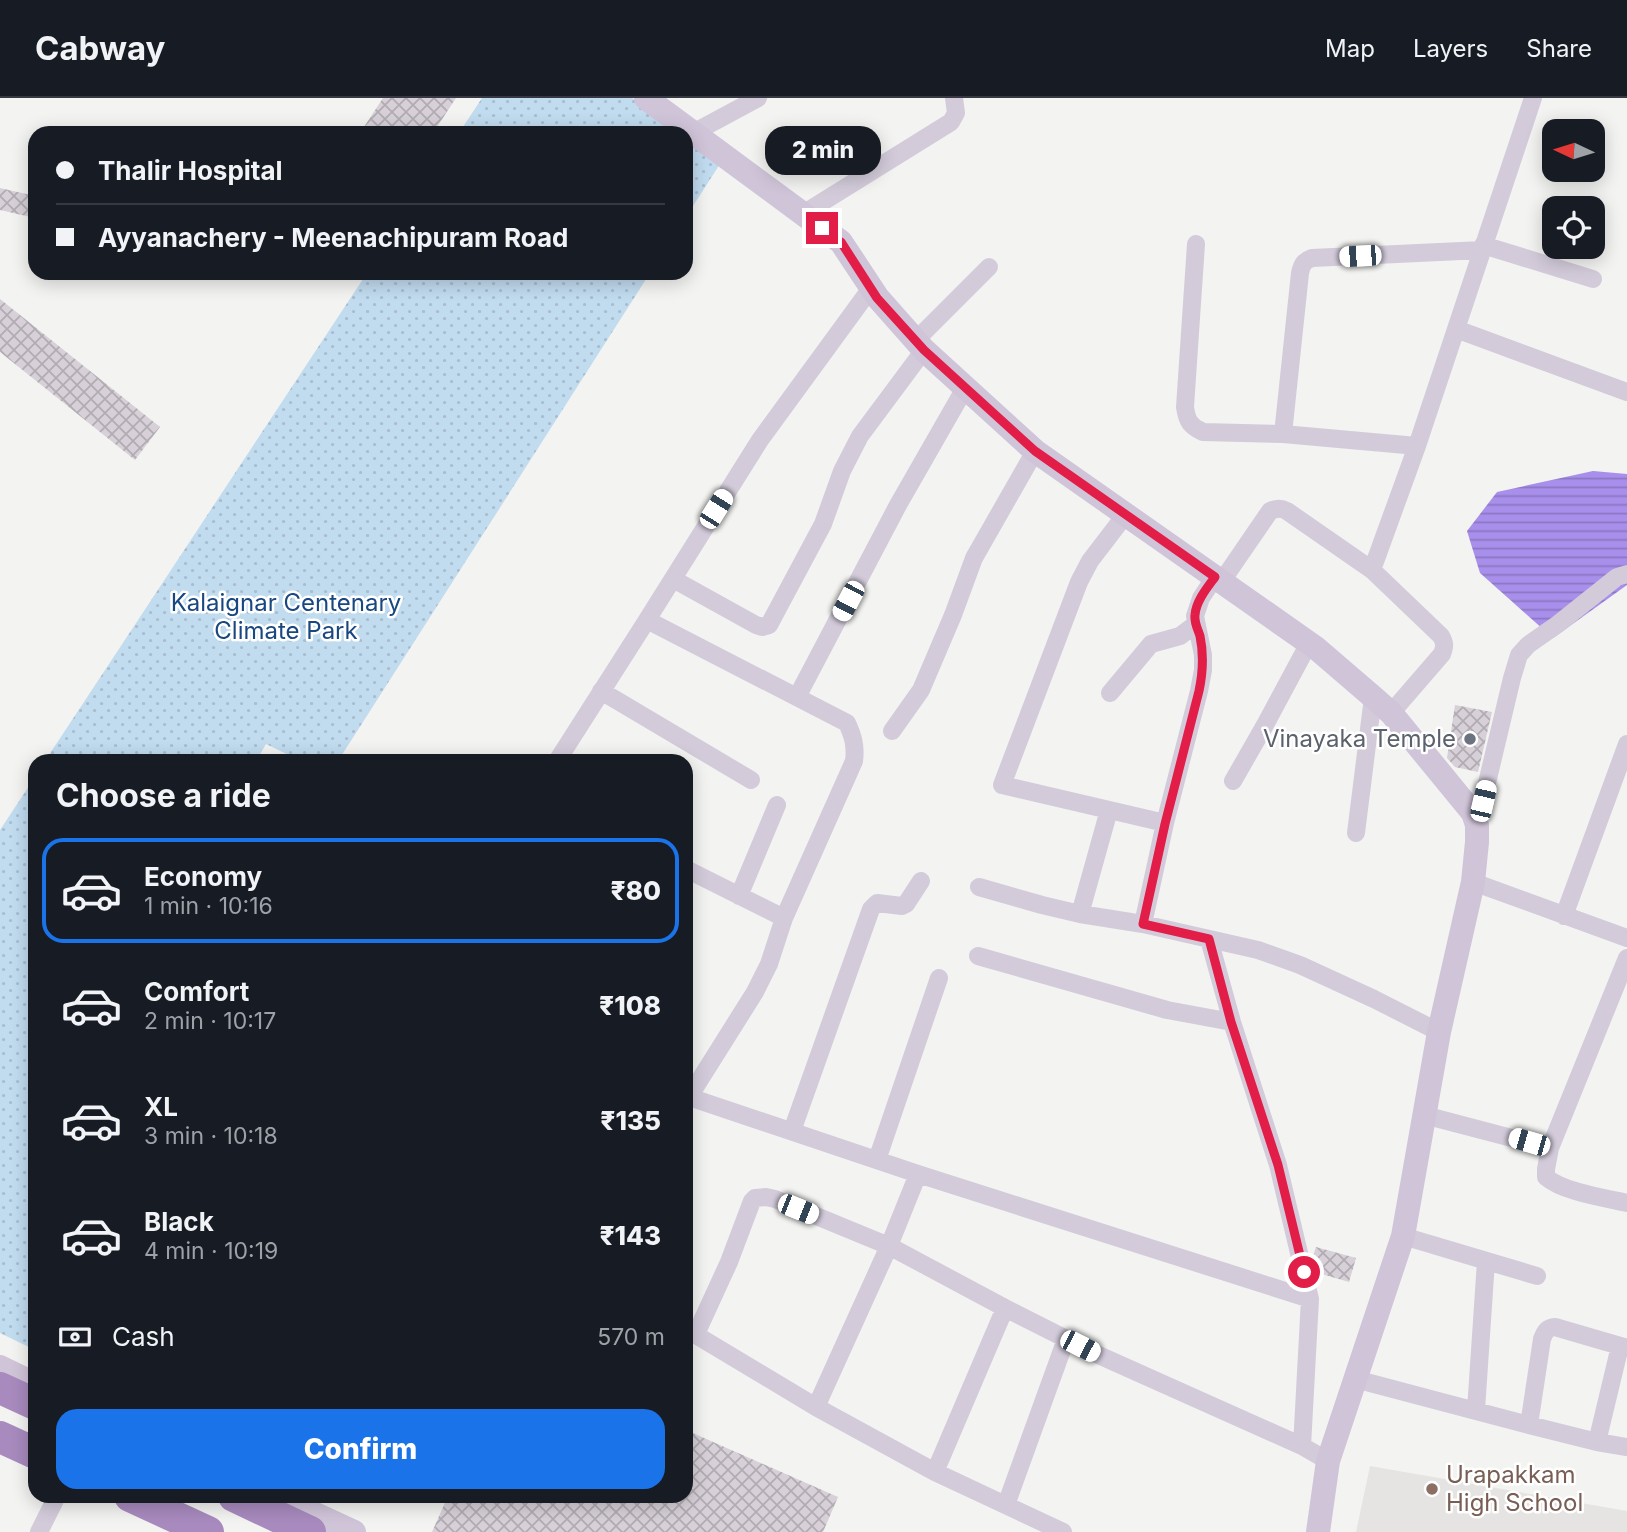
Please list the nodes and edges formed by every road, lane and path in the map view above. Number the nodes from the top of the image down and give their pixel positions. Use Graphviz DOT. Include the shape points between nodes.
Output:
graph roads {
  1 [pos="646,98"];
  2 [pos="758,98"];
  3 [pos="954,98"];
  4 [pos="1533,98"];
  5 [pos="684,126"];
  6 [pos="693,133"];
  7 [pos="803,214"];
  8 [pos="1196,244"];
  9 [pos="1483,248"];
  10 [pos="989,267"];
  11 [pos="1593,279"];
  12 [pos="871,288"];
  13 [pos="1456,329"];
  14 [pos="920,345"];
  15 [pos="965,388"];
  16 [pos="1627,392"];
  17 [pos="1283,434"];
  18 [pos="1417,446"];
  19 [pos="1035,451"];
  20 [pos="1126,514"];
  21 [pos="1372,570"];
  22 [pos="1627,574"];
  23 [pos="673,579"];
  24 [pos="1218,579"];
  25 [pos="647,620"];
  26 [pos="1196,624"];
  27 [pos="1309,643"];
  28 [pos="601,691"];
  29 [pos="1110,693"];
  30 [pos="797,697"];
  31 [pos="1382,705"];
  32 [pos="892,731"];
  33 [pos="1627,744"];
  34 [pos="561,754"];
  35 [pos="751,780"];
  36 [pos="1233,781"];
  37 [pos="777,805"];
  38 [pos="1110,810"];
  39 [pos="1165,824"];
  40 [pos="1477,825"];
  41 [pos="1356,833"];
  42 [pos="693,873"];
  43 [pos="921,881"];
  44 [pos="1473,882"];
  45 [pos="979,887"];
  46 [pos="739,896"];
  47 [pos="1080,914"];
  48 [pos="1564,916"];
  49 [pos="785,918"];
  50 [pos="1143,924"];
  51 [pos="1627,938"];
  52 [pos="1209,939"];
  53 [pos="978,956"];
  54 [pos="1627,958"];
  55 [pos="939,978"];
  56 [pos="1231,1022"];
  57 [pos="1439,1032"];
  58 [pos="693,1087"];
  59 [pos="693,1098"];
  60 [pos="1424,1115"];
  61 [pos="792,1131"];
  62 [pos="1550,1148"];
  63 [pos="877,1160"];
  64 [pos="918,1174"];
  65 [pos="1627,1203"];
  66 [pos="1403,1236"];
  67 [pos="889,1246"];
  68 [pos="1486,1261"];
  69 [pos="1537,1276"];
  70 [pos="1310,1299"];
  71 [pos="1005,1308"];
  72 [pos="693,1327"];
  73 [pos="693,1332"];
  74 [pos="1066,1339"];
  75 [pos="1624,1347"];
  76 [pos="0,1367"];
  77 [pos="1355,1379"];
  78 [pos="28,1381"];
  79 [pos="0,1388"];
  80 [pos="28,1401"];
  81 [pos="816,1407"];
  82 [pos="1476,1410"];
  83 [pos="1530,1425"];
  84 [pos="0,1437"];
  85 [pos="1597,1441"];
  86 [pos="1302,1446"];
  87 [pos="1627,1447"];
  88 [pos="28,1450"];
  89 [pos="1328,1461"];
  90 [pos="935,1472"];
  91 [pos="54,1503"];
  92 [pos="145,1503"];
  93 [pos="249,1503"];
  94 [pos="291,1503"];
  95 [pos="1006,1505"];
  96 [pos="39,1532"];
  97 [pos="208,1532"];
  98 [pos="310,1532"];
  99 [pos="354,1532"];
  100 [pos="1063,1532"];
  101 [pos="1318,1532"];
  1 -- 5 [label="street"];
  2 -- 6 [label="street"];
  3 -- 7 [label="street" via="956,113 951,122"];
  4 -- 9 [label="street"];
  6 -- 7 [label="street"];
  7 -- 12 [label="street" via="841,242"];
  8 -- 17 [label="street" via="1187,420 1203,432"];
  9 -- 11 [label="street"];
  9 -- 13 [label="street"];
  9 -- 17 [label="street" via="1305,261"];
  10 -- 14 [label="street"];
  12 -- 14 [label="street"];
  12 -- 23 [label="street" via="760,440"];
  13 -- 16 [label="street"];
  13 -- 18 [label="street"];
  14 -- 15 [label="street"];
  14 -- 23 [label="street" via="860,436 823,524 769,625 755,625"];
  15 -- 19 [label="street"];
  15 -- 30 [label="street"];
  17 -- 18 [label="street"];
  18 -- 21 [label="street"];
  19 -- 20 [label="street"];
  19 -- 32 [label="street" via="974,558 921,690"];
  20 -- 24 [label="street"];
  20 -- 38 [label="street" via="1079,582 1002,785"];
  21 -- 24 [label="street" via="1276,508"];
  21 -- 31 [label="street" via="1444,641 1442,654"];
  22 -- 40 [label="street" via="1520,655"];
  23 -- 25 [label="street"];
  24 -- 26 [label="street" via="1200,598"];
  24 -- 27 [label="street"];
  25 -- 28 [label="street"];
  25 -- 30 [label="street"];
  26 -- 29 [label="street" via="1180,636 1151,644"];
  26 -- 39 [label="street" via="1203,670"];
  27 -- 31 [label="street"];
  27 -- 36 [label="street"];
  28 -- 34 [label="street"];
  28 -- 35 [label="street"];
  30 -- 49 [label="street" via="847,723 856,748"];
  31 -- 40 [label="street" via="1472,813"];
  31 -- 41 [label="street"];
  33 -- 48 [label="street"];
  37 -- 46 [label="street"];
  38 -- 39 [label="street"];
  38 -- 47 [label="street"];
  39 -- 50 [label="street"];
  40 -- 44 [label="street"];
  42 -- 46 [label="street"];
  43 -- 61 [label="street" via="900,907 877,903 871,909"];
  44 -- 48 [label="street"];
  44 -- 57 [label="street"];
  45 -- 47 [label="street"];
  46 -- 49 [label="street"];
  47 -- 50 [label="street"];
  48 -- 51 [label="street"];
  49 -- 58 [label="street" via="755,992"];
  50 -- 52 [label="street"];
  52 -- 56 [label="street"];
  52 -- 57 [label="street" via="1300,965"];
  53 -- 56 [label="street" via="1167,1010"];
  54 -- 62 [label="street"];
  55 -- 63 [label="street"];
  56 -- 70 [label="street" via="1278,1165"];
  57 -- 60 [label="street"];
  59 -- 61 [label="street"];
  60 -- 62 [label="street"];
  60 -- 66 [label="street"];
  61 -- 63 [label="street"];
  62 -- 65 [label="street" via="1546,1177 1552,1182"];
  63 -- 64 [label="street"];
  64 -- 67 [label="street"];
  64 -- 70 [label="street"];
  66 -- 68 [label="street"];
  66 -- 77 [label="street"];
  67 -- 71 [label="street"];
  67 -- 72 [label="street" via="775,1199 755,1198 729,1262"];
  67 -- 81 [label="street"];
  68 -- 69 [label="street"];
  68 -- 82 [label="street"];
  70 -- 86 [label="street"];
  71 -- 74 [label="street"];
  71 -- 90 [label="street"];
  73 -- 81 [label="street"];
  74 -- 86 [label="street"];
  74 -- 95 [label="street"];
  75 -- 83 [label="street" via="1549,1328 1542,1339"];
  75 -- 85 [label="street"];
  76 -- 78 [label="street"];
  77 -- 82 [label="street"];
  77 -- 89 [label="street"];
  79 -- 80 [label="highway"];
  81 -- 90 [label="street"];
  82 -- 83 [label="street"];
  83 -- 85 [label="street"];
  84 -- 88 [label="highway"];
  85 -- 87 [label="street"];
  86 -- 89 [label="street"];
  89 -- 101 [label="street"];
  90 -- 95 [label="street"];
  91 -- 96 [label="street"];
  92 -- 97 [label="highway"];
  93 -- 98 [label="highway"];
  94 -- 99 [label="street"];
  95 -- 100 [label="street"];
}
